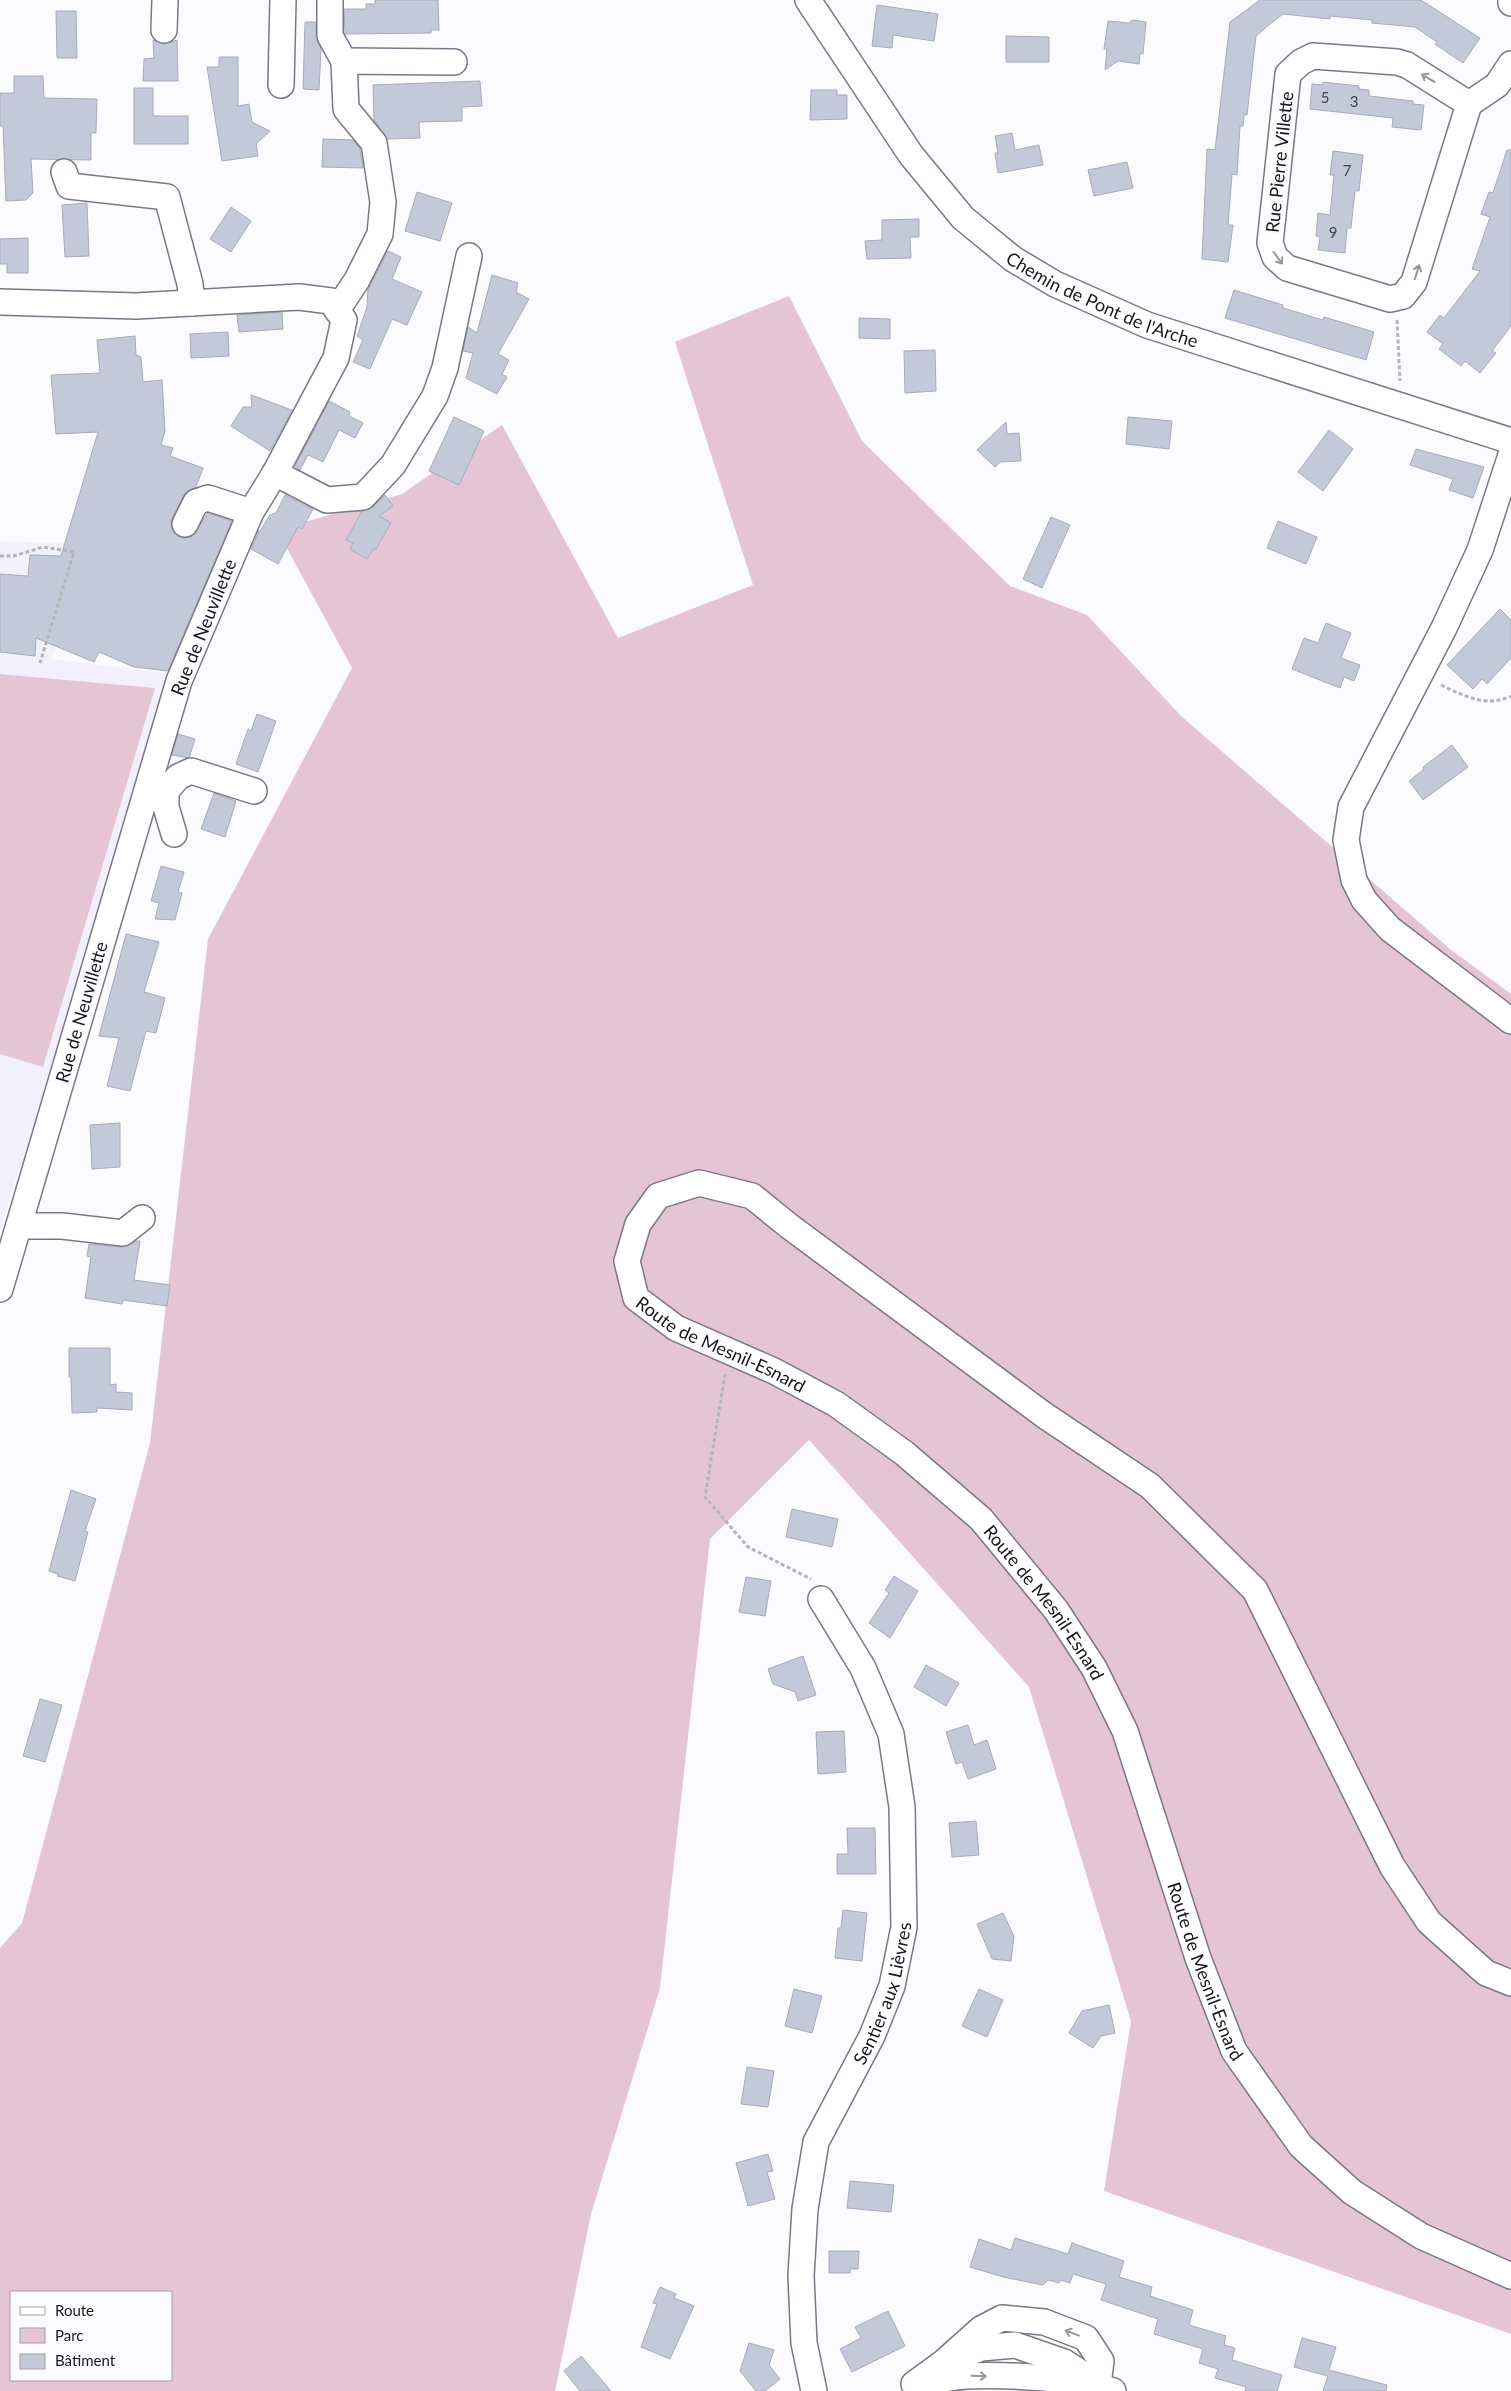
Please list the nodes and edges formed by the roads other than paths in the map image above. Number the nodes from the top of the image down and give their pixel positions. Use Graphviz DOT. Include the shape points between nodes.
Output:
graph roads {
  1 [pos="165,0"];
  2 [pos="283,0"];
  3 [pos="330,0"];
  4 [pos="808,0"];
  5 [pos="164,30"];
  6 [pos="344,61"];
  7 [pos="454,62"];
  8 [pos="1511,64"];
  9 [pos="281,85"];
  10 [pos="1469,104"];
  11 [pos="64,172"];
  12 [pos="469,256"];
  13 [pos="0,302"];
  14 [pos="192,303"];
  15 [pos="337,310"];
  16 [pos="1511,440"];
  17 [pos="1511,455"];
  18 [pos="275,473"];
  19 [pos="251,512"];
  20 [pos="185,524"];
  21 [pos="156,788"];
  22 [pos="254,791"];
  23 [pos="174,834"];
  24 [pos="1511,1021"];
  25 [pos="142,1218"];
  26 [pos="20,1223"];
  27 [pos="0,1289"];
  28 [pos="821,1599"];
  29 [pos="1511,1983"];
  30 [pos="1511,2276"];
  31 [pos="908,2388"];
  32 [pos="1102,2389"];
  33 [pos="814,2391"];
  34 [pos="955,2391"];
  1 -- 5 [label="street"];
  2 -- 9 [label="street"];
  3 -- 6 [label="street" via="330,36"];
  4 -- 16 [label="street, Chemin de Pont de l'Arche" via="911,155 963,218 1013,259 1055,284 1147,325"];
  6 -- 7 [label="street"];
  6 -- 15 [label="street" via="346,109 374,143 383,202 380,234 357,280"];
  8 -- 10 [label="street" via="1497,85"];
  10 -- 10 [label="street, Rue Pierre Villette, one-way" via="1397,62 1313,56 1300,62 1288,74 1270,243 1275,257 1286,268 1390,299 1402,296 1414,282 1430,213"];
  11 -- 14 [label="street" via="69,186 167,198"];
  12 -- 18 [label="street" via="445,368 393,465 363,497 327,500"];
  13 -- 14 [label="street" via="136,306"];
  14 -- 15 [label="street" via="299,298 331,301"];
  15 -- 18 [label="street, Rue de Neuvillette" via="344,320 336,358"];
  17 -- 24 [label="street" via="1480,550 1351,807 1346,840 1354,880 1364,900 1390,929"];
  18 -- 19 [label="street, Rue de Neuvillette"];
  19 -- 20 [label="street" via="208,498 196,502"];
  19 -- 21 [label="street, Rue de Neuvillette" via="179,681"];
  21 -- 22 [label="street" via="191,771"];
  21 -- 23 [label="street"];
  21 -- 26 [label="street, Rue de Neuvillette"];
  25 -- 26 [label="street" via="123,1232"];
  26 -- 27 [label="street, Rue de Neuvillette"];
  28 -- 33 [label="street, Sentier aux Lièvres" via="862,1668 891,1734 902,1807 904,1927 892,1986 875,2028 816,2142 805,2209 801,2276 804,2343"];
  29 -- 30 [label="street, Route de Mesnil-Esnard" via="1486,1973 1429,1922 1392,1866 1255,1590 1150,1486 1044,1415 752,1196 699,1183 658,1196 638,1224 627,1261 636,1298 676,1328 774,1371 836,1404 904,1453 981,1519 1056,1610 1094,1668 1125,1731 1198,1958 1234,2051 1301,2146 1352,2192 1421,2236"];
  31 -- 32 [label="street, one-way" via="967,2376 1030,2378"];
  32 -- 31 [label="street, one-way" via="1064,2362 1015,2344 981,2348 944,2362"];
  31 -- 34 [label="street"];
}
